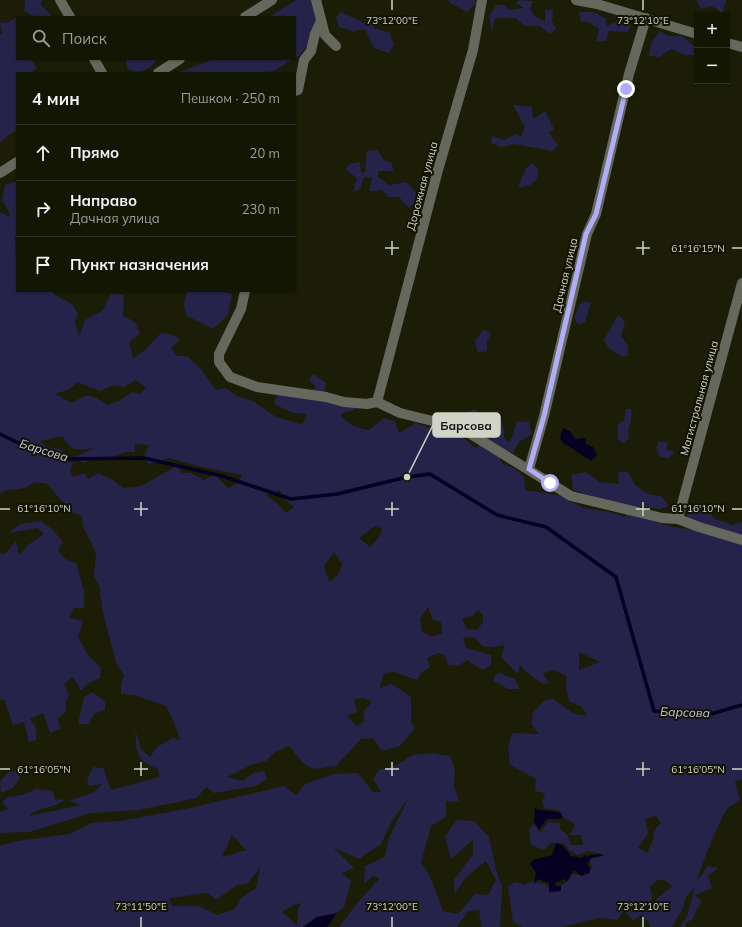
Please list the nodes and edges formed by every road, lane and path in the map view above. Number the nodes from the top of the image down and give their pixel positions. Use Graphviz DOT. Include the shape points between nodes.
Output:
graph roads {
  1 [pos="60,0"];
  2 [pos="272,0"];
  3 [pos="316,0"];
  4 [pos="482,0"];
  5 [pos="576,0"];
  6 [pos="69,16"];
  7 [pos="247,16"];
  8 [pos="646,18"];
  9 [pos="321,22"];
  10 [pos="694,33"];
  11 [pos="730,44"];
  12 [pos="336,46"];
  13 [pos="742,47"];
  14 [pos="95,60"];
  15 [pos="178,60"];
  16 [pos="101,72"];
  17 [pos="160,72"];
  18 [pos="296,91"];
  19 [pos="16,163"];
  20 [pos="0,173"];
  21 [pos="742,282"];
  22 [pos="245,292"];
  23 [pos="377,402"];
  24 [pos="529,469"];
  25 [pos="678,519"];
  26 [pos="742,540"];
  1 -- 6 [label="street"];
  2 -- 7 [label="street"];
  3 -- 9 [label="street"];
  4 -- 23 [label="street, Дорожная улица" via="473,50 438,170"];
  5 -- 8 [label="street"];
  8 -- 10 [label="street"];
  8 -- 24 [label="street, Дачная улица" via="629,74 596,214 586,234 544,416"];
  9 -- 12 [label="street" via="325,35"];
  9 -- 18 [label="street" via="311,50 304,60"];
  11 -- 13 [label="street"];
  14 -- 16 [label="street"];
  15 -- 17 [label="street"];
  19 -- 20 [label="street"];
  21 -- 25 [label="street, Магистральная улица"];
  22 -- 23 [label="street" via="241,309 221,351 219,362 230,377 257,387 326,396 344,402"];
  23 -- 24 [label="street" via="400,413 461,428"];
  24 -- 25 [label="street" via="571,496 649,516"];
  25 -- 26 [label="street"];
}
